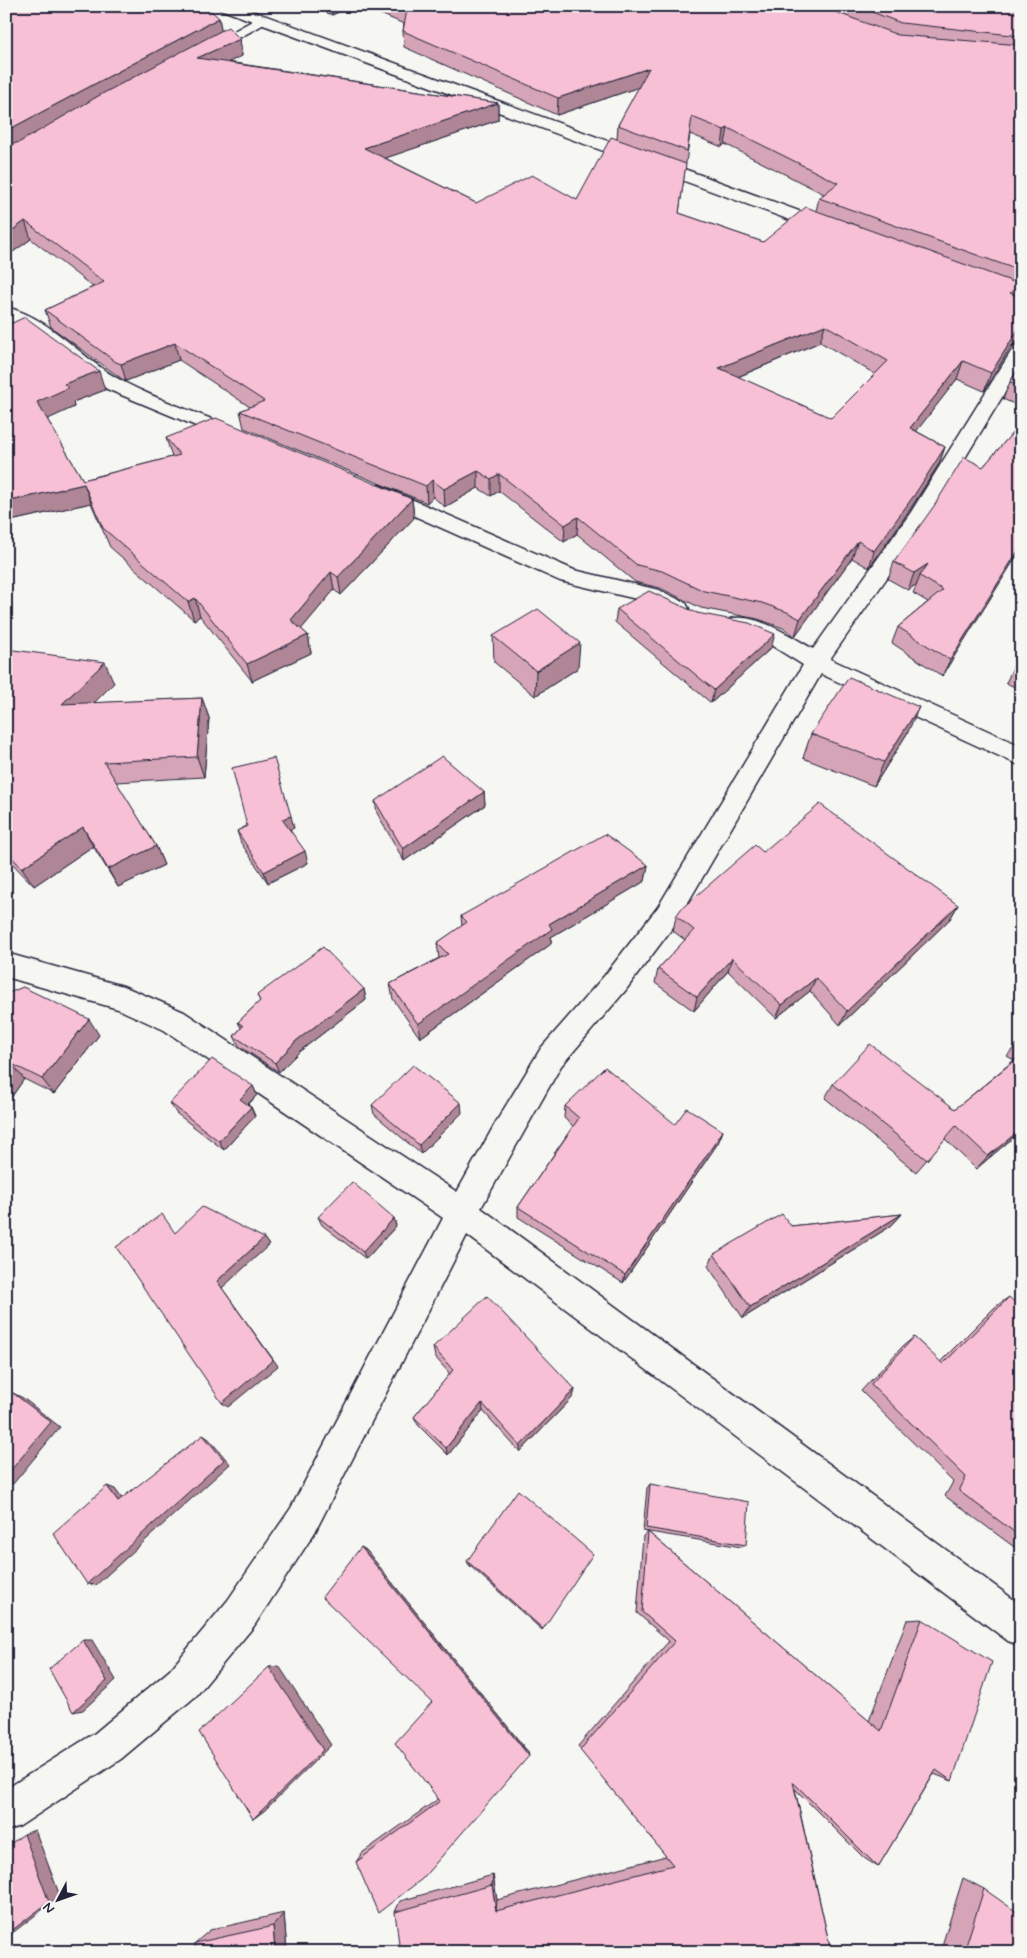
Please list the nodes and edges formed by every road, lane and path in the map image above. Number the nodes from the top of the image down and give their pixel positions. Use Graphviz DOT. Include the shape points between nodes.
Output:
graph roads {
  1 [pos="224,6"];
  2 [pos="261,13"];
  3 [pos="193,57"];
  4 [pos="842,233"];
  5 [pos="6,312"];
  6 [pos="1021,350"];
  7 [pos="261,445"];
  8 [pos="359,483"];
  9 [pos="695,617"];
  10 [pos="722,622"];
  11 [pos="816,662"];
  12 [pos="1021,757"];
  13 [pos="6,965"];
  14 [pos="462,1213"];
  15 [pos="1021,1628"];
  16 [pos="6,1812"];
  1 -- 2 [label="street" via="245,15"];
  2 -- 3 [label="street"];
  2 -- 4 [label="street"];
  5 -- 7 [label="street" via="50,337 114,385"];
  6 -- 11 [label="street" via="919,517"];
  8 -- 9 [label="street" via="568,576 651,595"];
  10 -- 11 [label="street" via="774,636"];
  11 -- 12 [label="street"];
  11 -- 14 [label="street" via="667,915 552,1057"];
  13 -- 14 [label="street" via="123,998 174,1021"];
  14 -- 15 [label="street"];
  14 -- 16 [label="street" via="303,1520 241,1613 175,1689 108,1746"];
}
